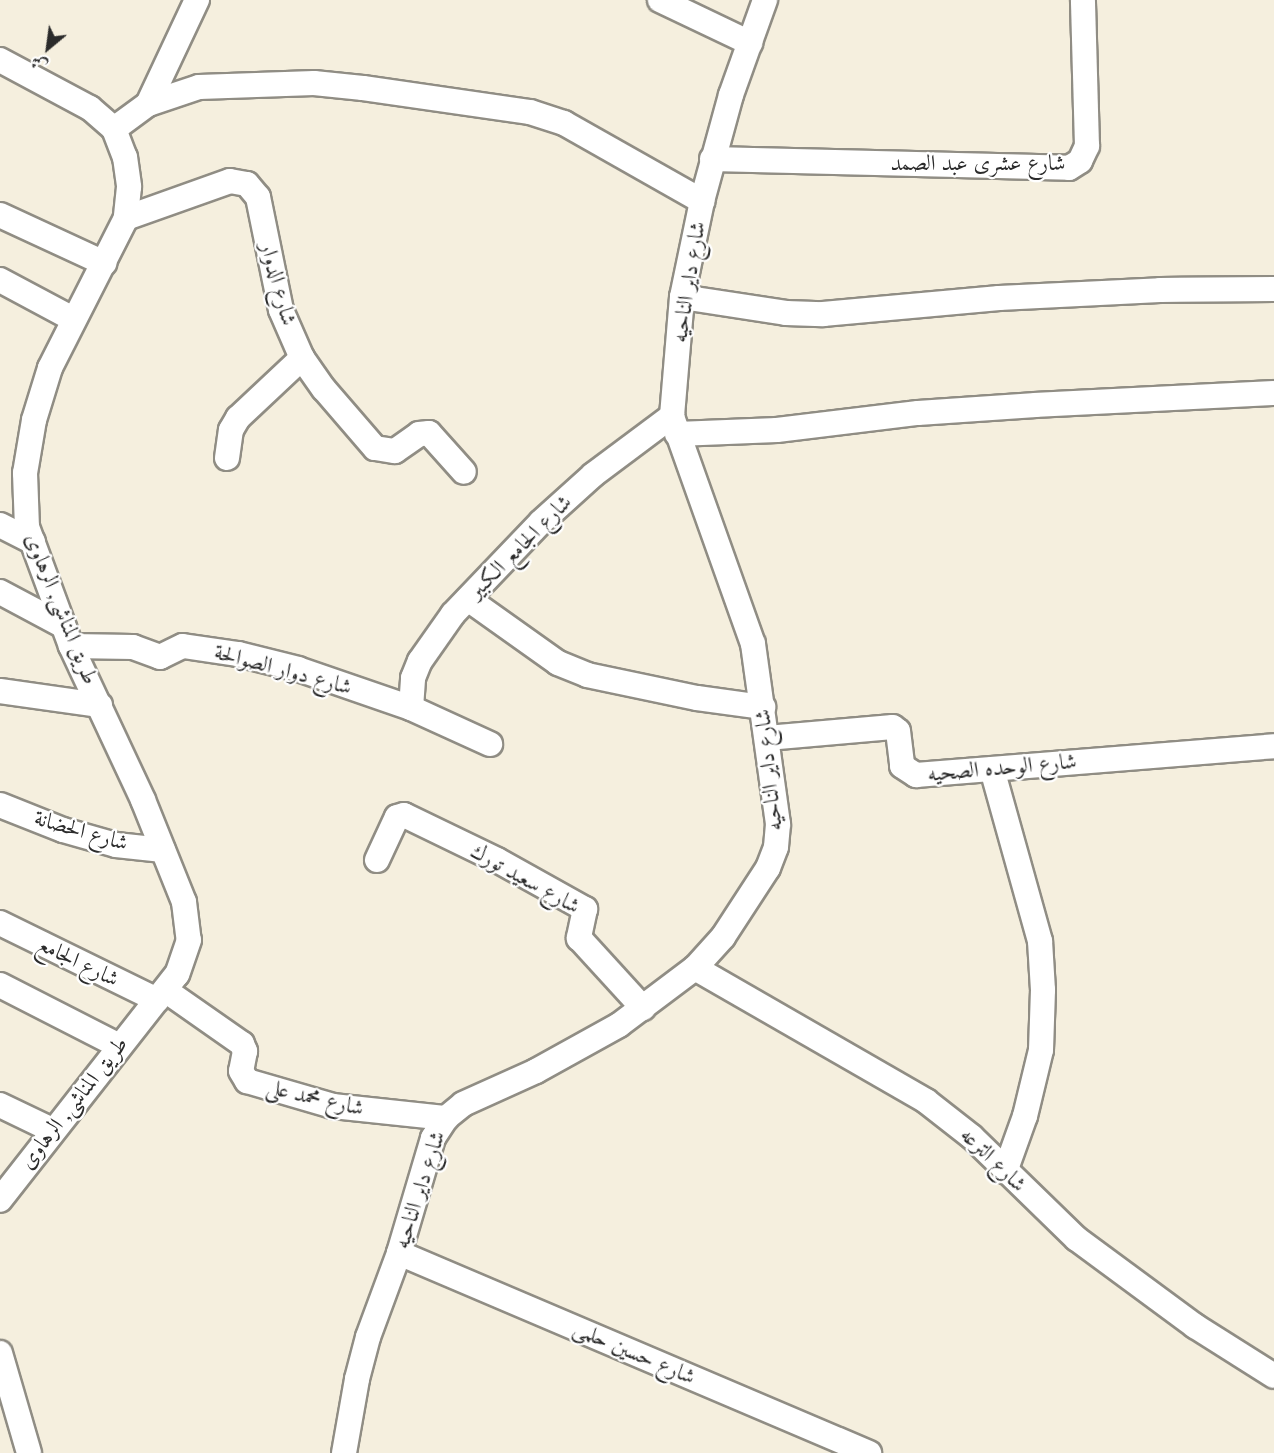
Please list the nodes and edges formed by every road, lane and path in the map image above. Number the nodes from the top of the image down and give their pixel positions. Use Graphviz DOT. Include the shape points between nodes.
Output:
graph roads {
  1 [pos="197,0"];
  2 [pos="660,0"];
  3 [pos="765,0"];
  4 [pos="1083,0"];
  5 [pos="750,43"];
  6 [pos="0,60"];
  7 [pos="148,104"];
  8 [pos="114,129"];
  9 [pos="712,159"];
  10 [pos="702,201"];
  11 [pos="0,215"];
  12 [pos="126,218"];
  13 [pos="104,263"];
  14 [pos="0,280"];
  15 [pos="1274,289"];
  16 [pos="682,297"];
  17 [pos="74,319"];
  18 [pos="302,358"];
  19 [pos="1274,393"];
  20 [pos="675,425"];
  21 [pos="227,458"];
  22 [pos="464,472"];
  23 [pos="0,525"];
  24 [pos="33,542"];
  25 [pos="0,592"];
  26 [pos="468,599"];
  27 [pos="67,636"];
  28 [pos="0,691"];
  29 [pos="100,705"];
  30 [pos="763,706"];
  31 [pos="411,708"];
  32 [pos="767,738"];
  33 [pos="490,744"];
  34 [pos="1274,746"];
  35 [pos="992,769"];
  36 [pos="0,805"];
  37 [pos="163,850"];
  38 [pos="377,860"];
  39 [pos="0,923"];
  40 [pos="695,968"];
  41 [pos="0,985"];
  42 [pos="161,995"];
  43 [pos="643,1008"];
  44 [pos="119,1046"];
  45 [pos="0,1105"];
  46 [pos="446,1118"];
  47 [pos="52,1130"];
  48 [pos="1005,1172"];
  49 [pos="0,1200"];
  50 [pos="399,1253"];
  51 [pos="0,1353"];
  52 [pos="1274,1376"];
  53 [pos="29,1453"];
  54 [pos="344,1453"];
  55 [pos="869,1453"];
  1 -- 7 [label="street"];
  2 -- 5 [label="street"];
  3 -- 5 [label="street, شارع داير الناحيه"];
  4 -- 9 [label="street, شارع عشرى عبد الصمد" via="1087,146 1080,161 1069,168"];
  5 -- 9 [label="street, شارع داير الناحيه"];
  6 -- 8 [label="street, طريق المناشى, الرهاوى" via="90,108"];
  7 -- 8 [label="street"];
  7 -- 10 [label="street" via="199,87 314,83 530,112 564,123"];
  8 -- 12 [label="street, طريق المناشى, الرهاوى" via="125,157 129,187"];
  9 -- 10 [label="street, شارع داير الناحيه"];
  10 -- 16 [label="street, شارع داير الناحيه"];
  11 -- 13 [label="street"];
  12 -- 13 [label="street, طريق المناشى, الرهاوى"];
  12 -- 18 [label="street, شارع الدوار" via="230,182 247,184 258,197 281,310"];
  13 -- 17 [label="street, طريق المناشى, الرهاوى"];
  14 -- 17 [label="street"];
  15 -- 16 [label="street" via="999,298 823,314 786,313"];
  16 -- 20 [label="street, شارع داير الناحيه"];
  17 -- 24 [label="street, طريق المناشى, الرهاوى" via="50,368 34,420 26,473 27,527"];
  18 -- 21 [label="street" via="238,418 231,430"];
  18 -- 22 [label="street, شارع الدوار" via="375,448 395,451 419,434 429,433"];
  19 -- 20 [label="street" via="918,413 777,430"];
  20 -- 26 [label="street, شارع الجامع الكبير" via="593,475 541,522"];
  20 -- 30 [label="street, شارع داير الناحيه" via="753,644"];
  23 -- 24 [label="street"];
  24 -- 27 [label="street, طريق المناشى, الرهاوى"];
  25 -- 27 [label="street"];
  26 -- 30 [label="street" via="558,663 587,675 697,698"];
  26 -- 31 [label="street, شارع الجامع الكبير" via="425,650 413,678"];
  27 -- 29 [label="street, طريق المناشى, الرهاوى"];
  27 -- 31 [label="street, شارع دوار الصوالحة" via="133,647 160,657 183,646 238,654 298,669"];
  28 -- 29 [label="street"];
  29 -- 37 [label="street, طريق المناشى, الرهاوى"];
  30 -- 32 [label="street, شارع داير الناحيه"];
  31 -- 33 [label="street, شارع دوار الصوالحة"];
  32 -- 35 [label="street, شارع الوحده الصحيه" via="893,727 898,731 902,766 909,774"];
  32 -- 40 [label="street, شارع داير الناحيه" via="778,824 776,847 768,868 723,937"];
  34 -- 35 [label="street, شارع الوحده الصحيه"];
  35 -- 48 [label="street" via="1040,940 1043,990 1041,1050 1025,1116"];
  36 -- 37 [label="street, شارع الحضانة" via="95,839"];
  37 -- 42 [label="street, طريق المناشى, الرهاوى" via="184,902 189,940 177,974"];
  38 -- 43 [label="street, شارع سعيد تورك" via="397,817 404,814 585,909 579,938"];
  39 -- 42 [label="street, شارع الجامع"];
  40 -- 43 [label="street, شارع داير الناحيه"];
  40 -- 48 [label="street, شارع الترعه" via="926,1101 972,1137"];
  41 -- 44 [label="street"];
  42 -- 44 [label="street, طريق المناشى, الرهاوى"];
  42 -- 46 [label="street, شارع محمد على" via="242,1044 245,1054 241,1071 247,1081 333,1106"];
  43 -- 46 [label="street, شارع داير الناحيه" via="578,1049 463,1104"];
  44 -- 47 [label="street, طريق المناشى, الرهاوى"];
  45 -- 47 [label="street"];
  46 -- 50 [label="street, شارع داير الناحيه" via="433,1138"];
  47 -- 49 [label="street, طريق المناشى, الرهاوى"];
  48 -- 52 [label="street, شارع الترعه" via="1077,1239 1136,1284"];
  50 -- 54 [label="street, شارع داير الناحيه" via="359,1368"];
  50 -- 55 [label="street, شارع حسين حلمى"];
  51 -- 53 [label="street"];
}
